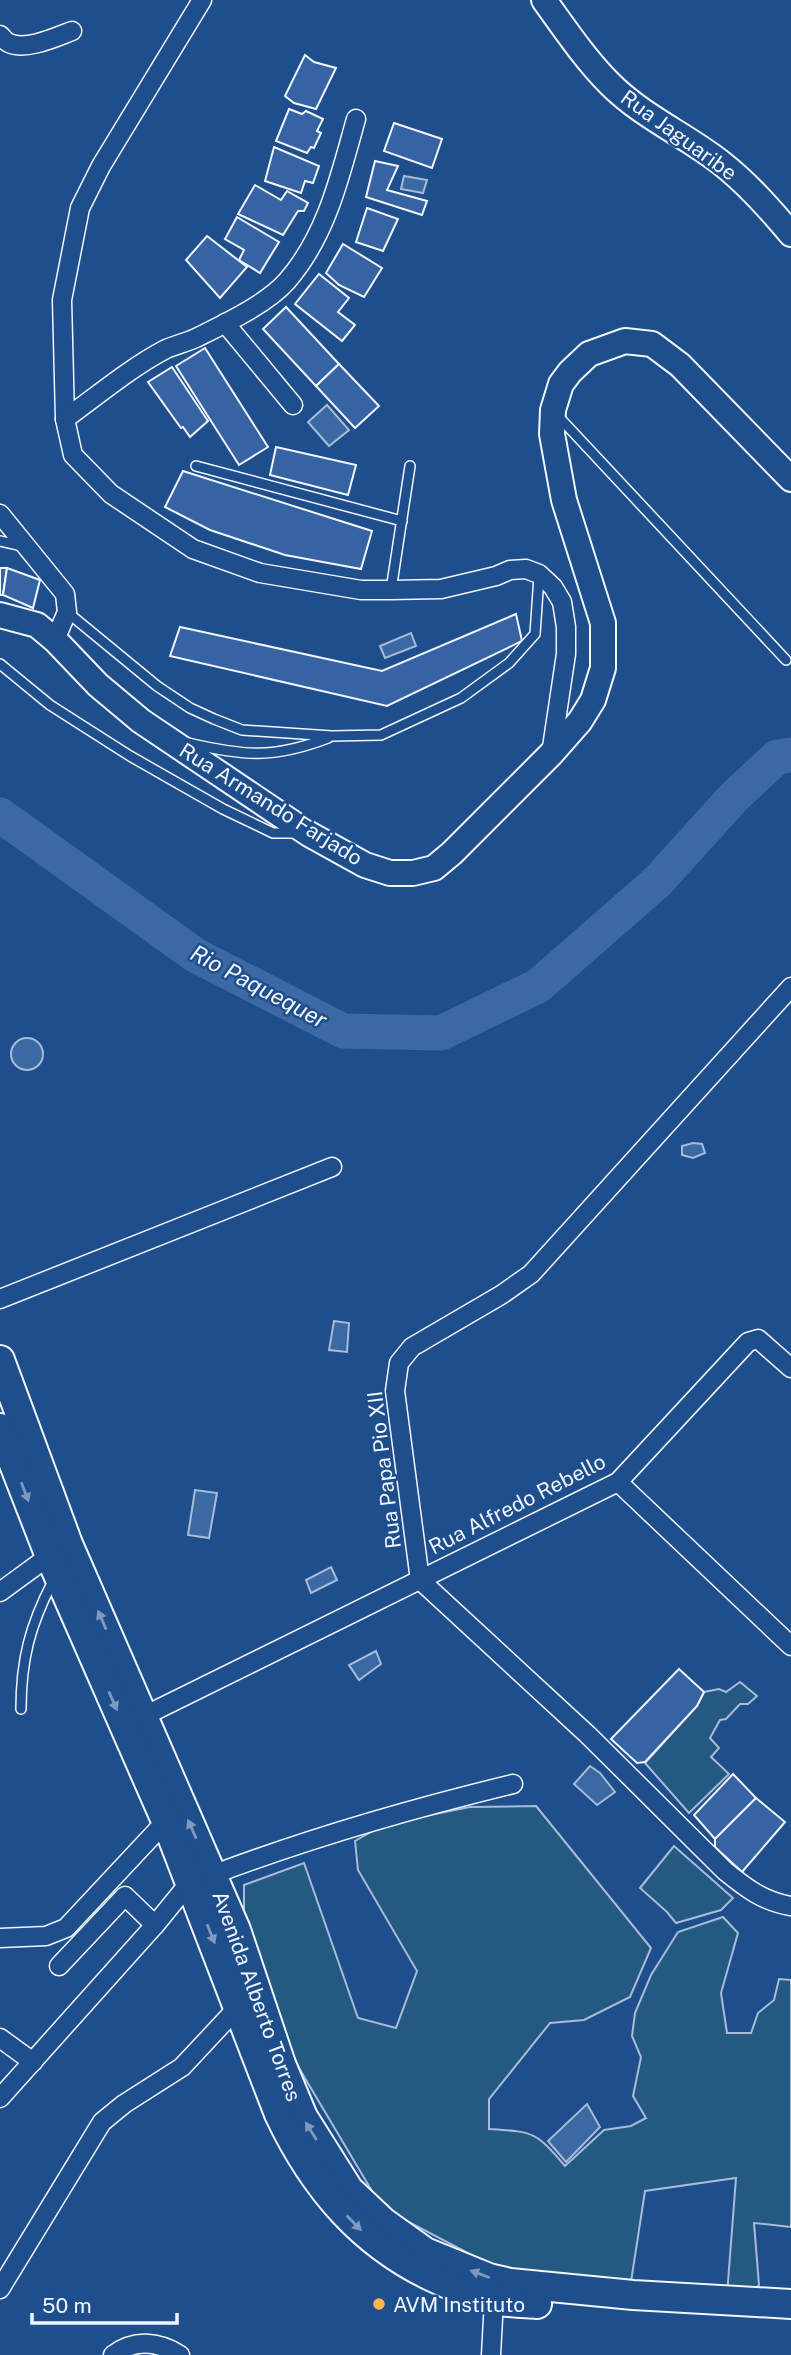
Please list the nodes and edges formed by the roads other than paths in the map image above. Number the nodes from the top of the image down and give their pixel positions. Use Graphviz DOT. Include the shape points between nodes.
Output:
graph roads {
  1 [pos="202,0"];
  2 [pos="544,0"];
  3 [pos="72,31"];
  4 [pos="0,35"];
  5 [pos="356,119"];
  6 [pos="791,234"];
  7 [pos="225,323"];
  8 [pos="293,405"];
  9 [pos="553,410"];
  10 [pos="65,419"];
  11 [pos="196,466"];
  12 [pos="410,466"];
  13 [pos="791,479"];
  14 [pos="0,514"];
  15 [pos="402,521"];
  16 [pos="0,541"];
  17 [pos="28,547"];
  18 [pos="539,575"];
  19 [pos="391,590"];
  20 [pos="66,612"];
  21 [pos="0,615"];
  22 [pos="55,640"];
  23 [pos="786,660"];
  24 [pos="0,664"];
  25 [pos="332,736"];
  26 [pos="166,738"];
  27 [pos="551,754"];
  28 [pos="309,834"];
  29 [pos="791,986"];
  30 [pos="332,1167"];
  31 [pos="0,1299"];
  32 [pos="0,1360"];
  33 [pos="791,1368"];
  34 [pos="0,1428"];
  35 [pos="618,1482"];
  36 [pos="58,1557"];
  37 [pos="420,1580"];
  38 [pos="0,1592"];
  39 [pos="791,1646"];
  40 [pos="21,1709"];
  41 [pos="144,1716"];
  42 [pos="513,1784"];
  43 [pos="166,1821"];
  44 [pos="201,1878"];
  45 [pos="791,1906"];
  46 [pos="155,1925"];
  47 [pos="0,1938"];
  48 [pos="59,1966"];
  49 [pos="239,2006"];
  50 [pos="0,2038"];
  51 [pos="33,2062"];
  52 [pos="0,2098"];
  53 [pos="0,2289"];
  54 [pos="494,2300"];
  55 [pos="791,2304"];
  56 [pos="791,2323"];
  57 [pos="113,2355"];
  58 [pos="180,2355"];
  59 [pos="491,2355"];
  1 -- 10 [label="street" via="80,208 62,300"];
  2 -- 6 [label="street, Rua Jaguaribe" via="611,85 652,119 718,160 749,186"];
  3 -- 4 [label="street" via="28,44 9,43"];
  5 -- 7 [label="street" via="335,196 305,257 286,283"];
  7 -- 8 [label="street"];
  7 -- 10 [label="street" via="168,349"];
  9 -- 13 [label="street" via="561,384 589,354 625,341 652,344 680,365"];
  9 -- 23 [label="lane"];
  9 -- 27 [label="street, Rua Armando Farjado" via="552,434 564,500 603,623 603,668 593,700"];
  10 -- 19 [label="street" via="73,456 96,480 132,510 193,549 260,573 361,590"];
  11 -- 15 [label="lane"];
  12 -- 15 [label="lane"];
  14 -- 17 [label="street"];
  15 -- 19 [label="lane"];
  16 -- 17 [label="lane"];
  17 -- 20 [label="street" via="65,594"];
  18 -- 19 [label="street" via="526,569 510,570 441,589"];
  18 -- 25 [label="lane" via="535,634 509,663 461,698 381,735"];
  18 -- 27 [label="street" via="562,601 566,627"];
  20 -- 22 [label="street"];
  20 -- 25 [label="lane" via="190,708 242,730"];
  21 -- 22 [label="street, Rua Armando Farjado" via="37,625"];
  22 -- 26 [label="street, Rua Armando Farjado" via="98,685"];
  24 -- 28 [label="lane" via="50,705 223,809 273,833"];
  25 -- 26 [label="lane" via="264,755"];
  26 -- 28 [label="street, Rua Armando Farjado"];
  27 -- 28 [label="street, Rua Armando Farjado" via="434,868 390,873 365,865"];
  29 -- 37 [label="street, Rua Papa Pio XII" via="531,1274 412,1347 400,1363 395,1391"];
  30 -- 31 [label="street"];
  32 -- 36 [label="main road, Avenida Alberto Torres"];
  33 -- 35 [label="street, Rua Alfredo Rebello" via="758,1339 748,1342"];
  34 -- 36 [label="main road, Avenida Alberto Torres, one-way"];
  35 -- 37 [label="street, Rua Alfredo Rebello"];
  35 -- 39 [label="street"];
  36 -- 38 [label="street"];
  36 -- 40 [label="lane" via="25,1653"];
  41 -- 36 [label="main road, Avenida Alberto Torres, one-way"];
  36 -- 43 [label="main road, Avenida Alberto Torres, one-way"];
  37 -- 41 [label="street, Rua Alfredo Rebello"];
  37 -- 45 [label="street" via="588,1735 725,1871 749,1891 774,1904"];
  44 -- 41 [label="main road, Avenida Alberto Torres, one-way"];
  42 -- 44 [label="street" via="361,1824"];
  43 -- 44 [label="main road, Avenida Alberto Torres"];
  43 -- 47 [label="street" via="66,1928 47,1936"];
  44 -- 46 [label="street"];
  44 -- 49 [label="main road, Avenida Alberto Torres, one-way"];
  55 -- 44 [label="main road, Avenida Alberto Torres, one-way" via="510,2283 425,2252 383,2222 349,2190 303,2117 236,1930"];
  46 -- 48 [label="street" via="125,1896"];
  46 -- 51 [label="street"];
  49 -- 53 [label="street" via="182,2067 102,2122"];
  49 -- 54 [label="main road, Avenida Alberto Torres, one-way" via="288,2133 342,2211 374,2241 425,2274"];
  50 -- 51 [label="street"];
  51 -- 52 [label="street"];
  54 -- 56 [label="main road, Avenida Alberto Torres"];
  54 -- 59 [label="street"];
  57 -- 58 [label="street" via="146,2342"];
}
